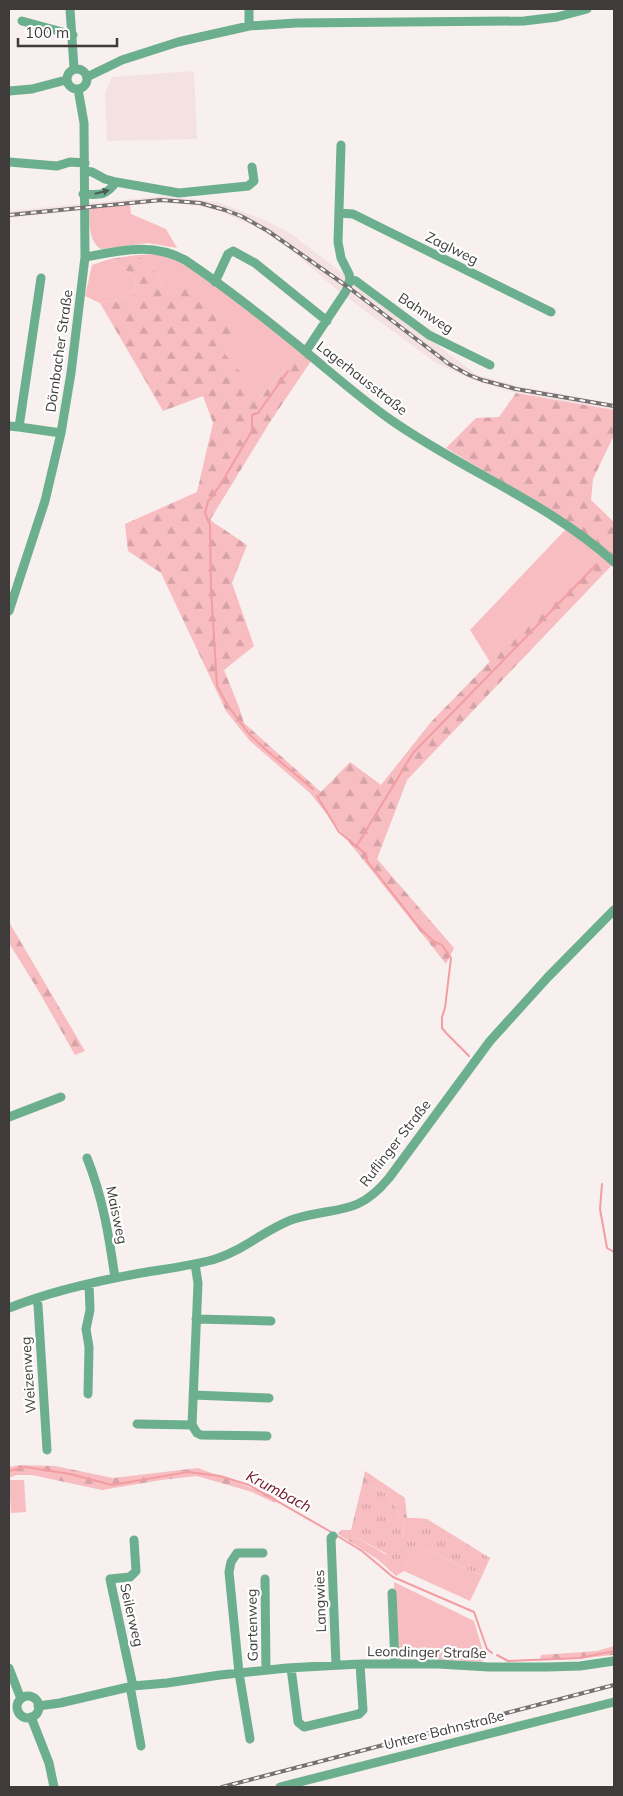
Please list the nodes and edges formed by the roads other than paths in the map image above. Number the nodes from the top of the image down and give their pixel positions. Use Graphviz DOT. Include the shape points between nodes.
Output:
graph roads {
  1 [pos="70,9"];
  2 [pos="249,9"];
  3 [pos="581,10"];
  4 [pos="22,21"];
  5 [pos="249,26"];
  6 [pos="73,36"];
  7 [pos="74,68"];
  8 [pos="87,76"];
  9 [pos="66,80"];
  10 [pos="78,89"];
  11 [pos="9,91"];
  12 [pos="341,145"];
  13 [pos="9,162"];
  14 [pos="85,167"];
  15 [pos="252,168"];
  16 [pos="116,182"];
  17 [pos="84,194"];
  18 [pos="339,212"];
  19 [pos="85,257"];
  20 [pos="41,278"];
  21 [pos="350,278"];
  22 [pos="215,282"];
  23 [pos="551,312"];
  24 [pos="327,320"];
  25 [pos="306,352"];
  26 [pos="490,365"];
  27 [pos="9,426"];
  28 [pos="19,428"];
  29 [pos="61,432"];
  30 [pos="614,562"];
  31 [pos="9,611"];
  32 [pos="614,910"];
  33 [pos="61,1097"];
  34 [pos="9,1117"];
  35 [pos="87,1158"];
  36 [pos="195,1264"];
  37 [pos="115,1278"];
  38 [pos="89,1284"];
  39 [pos="36,1298"];
  40 [pos="9,1308"];
  41 [pos="196,1319"];
  42 [pos="271,1321"];
  43 [pos="88,1394"];
  44 [pos="193,1396"];
  45 [pos="269,1398"];
  46 [pos="137,1424"];
  47 [pos="192,1425"];
  48 [pos="267,1436"];
  49 [pos="48,1450"];
  50 [pos="333,1536"];
  51 [pos="134,1540"];
  52 [pos="263,1553"];
  53 [pos="264,1579"];
  54 [pos="392,1593"];
  55 [pos="614,1661"];
  56 [pos="360,1664"];
  57 [pos="394,1664"];
  58 [pos="336,1665"];
  59 [pos="9,1668"];
  60 [pos="291,1668"];
  61 [pos="266,1670"];
  62 [pos="239,1673"];
  63 [pos="132,1686"];
  64 [pos="20,1699"];
  65 [pos="614,1702"];
  66 [pos="38,1706"];
  67 [pos="13,1712"];
  68 [pos="31,1717"];
  69 [pos="250,1739"];
  70 [pos="141,1746"];
  71 [pos="54,1787"];
  72 [pos="280,1787"];
  1 -- 6 [label="street"];
  2 -- 5 [label="street"];
  3 -- 5 [label="street" via="524,21"];
  4 -- 6 [label="street"];
  5 -- 8 [label="street" via="178,42 122,60"];
  6 -- 7 [label="street"];
  7 -- 8 [label="street" via="84,71"];
  7 -- 9 [label="street"];
  8 -- 10 [label="street" via="84,85"];
  9 -- 10 [label="street" via="71,88"];
  9 -- 11 [label="street"];
  10 -- 14 [label="street, Dörnbacher Straße" via="84,122"];
  12 -- 18 [label="street"];
  13 -- 14 [label="street" via="57,166 70,162"];
  14 -- 16 [label="street"];
  14 -- 17 [label="street, Dörnbacher Straße"];
  15 -- 16 [label="street" via="254,181 248,186 183,193"];
  17 -- 16 [label="street, one-way" via="106,193"];
  17 -- 19 [label="street, Dörnbacher Straße"];
  18 -- 21 [label="street" via="339,250"];
  18 -- 23 [label="street, Zaglweg" via="352,214"];
  19 -- 22 [label="street, Lagerhausstraße" via="158,250 185,260"];
  19 -- 29 [label="street, Dörnbacher Straße"];
  20 -- 28 [label="street"];
  21 -- 24 [label="street" via="346,291"];
  21 -- 26 [label="street, Bahnweg" via="429,335"];
  22 -- 24 [label="street" via="228,254 233,251 255,263"];
  22 -- 25 [label="street, Lagerhausstraße"];
  24 -- 25 [label="street"];
  25 -- 30 [label="street, Lagerhausstraße" via="391,420 560,520"];
  27 -- 28 [label="street"];
  28 -- 29 [label="street"];
  29 -- 31 [label="street, Dörnbacher Straße" via="38,523"];
  32 -- 36 [label="street, Ruflinger Straße" via="490,1041 373,1196 352,1207 286,1222 222,1257"];
  33 -- 34 [label="street"];
  35 -- 37 [label="street, Maisweg" via="105,1214"];
  36 -- 37 [label="street, Ruflinger Straße"];
  36 -- 41 [label="street" via="198,1283"];
  37 -- 38 [label="street, Ruflinger Straße"];
  38 -- 39 [label="street, Ruflinger Straße"];
  38 -- 43 [label="street" via="90,1310 86,1329"];
  39 -- 40 [label="street, Ruflinger Straße"];
  39 -- 49 [label="street, Weizenweg"];
  41 -- 42 [label="street"];
  41 -- 44 [label="street"];
  44 -- 45 [label="street"];
  44 -- 47 [label="street"];
  46 -- 47 [label="street"];
  47 -- 48 [label="street" via="201,1435"];
  50 -- 58 [label="street, Langwies"];
  51 -- 63 [label="street, Seilerweg" via="136,1571 130,1577 110,1579"];
  52 -- 62 [label="street" via="237,1553 229,1568"];
  53 -- 61 [label="street, Gartenweg"];
  54 -- 57 [label="street"];
  55 -- 57 [label="street, Leondinger Straße" via="547,1667"];
  56 -- 57 [label="street, Leondinger Straße"];
  56 -- 58 [label="street, Leondinger Straße"];
  56 -- 60 [label="street" via="363,1710 359,1714 304,1727 298,1722"];
  58 -- 60 [label="street, Leondinger Straße"];
  59 -- 64 [label="street"];
  60 -- 61 [label="street, Leondinger Straße"];
  61 -- 62 [label="street, Leondinger Straße"];
  62 -- 63 [label="street, Leondinger Straße"];
  62 -- 69 [label="street"];
  63 -- 66 [label="street, Leondinger Straße"];
  63 -- 70 [label="street"];
  64 -- 66 [label="street" via="31,1697"];
  64 -- 67 [label="street"];
  65 -- 72 [label="street, Untere Bahnstraße"];
  66 -- 68 [label="street"];
  67 -- 68 [label="street"];
  68 -- 71 [label="street" via="49,1763"];
}
